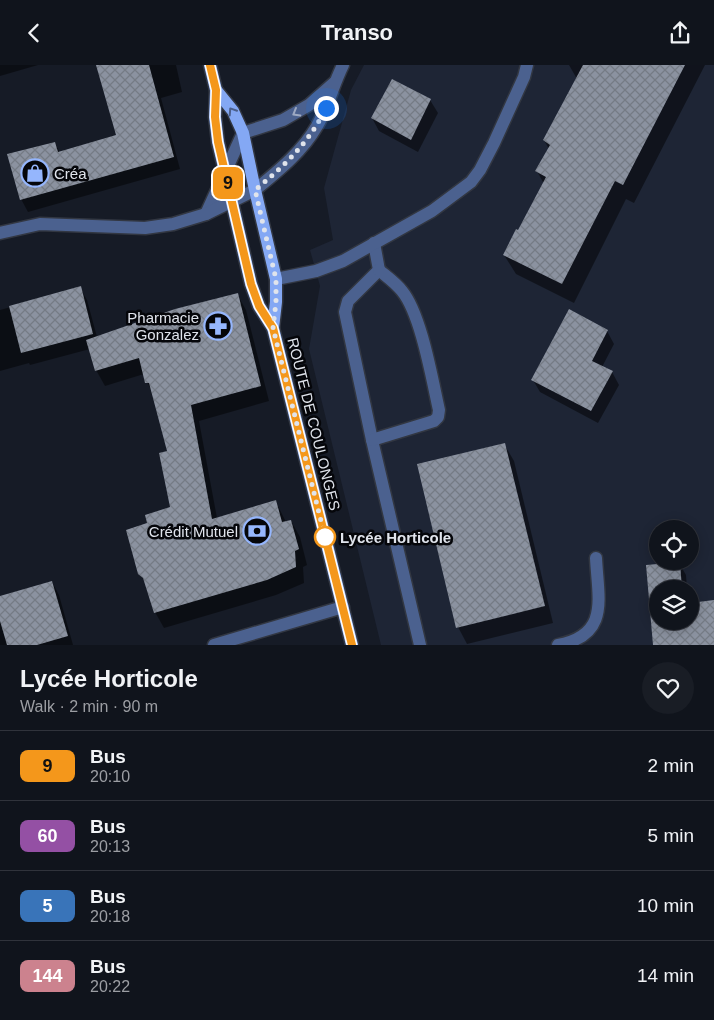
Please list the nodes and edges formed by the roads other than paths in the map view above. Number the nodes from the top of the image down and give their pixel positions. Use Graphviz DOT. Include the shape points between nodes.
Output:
graph roads {
  1 [pos="210,65"];
  2 [pos="343,65"];
  3 [pos="527,65"];
  4 [pos="334,83"];
  5 [pos="216,90"];
  6 [pos="244,133"];
  7 [pos="225,172"];
  8 [pos="255,190"];
  9 [pos="232,202"];
  10 [pos="206,214"];
  11 [pos="0,233"];
  12 [pos="374,243"];
  13 [pos="379,270"];
  14 [pos="276,279"];
  15 [pos="273,328"];
  16 [pos="372,440"];
  17 [pos="596,557"];
  18 [pos="343,607"];
  19 [pos="214,645"];
  20 [pos="352,645"];
  21 [pos="420,645"];
  22 [pos="558,645"];
  1 -- 5 [label="main road, ROUTE DE COULONGES"];
  2 -- 4 [label="street"];
  3 -- 12 [label="street" via="494,143 471,181 432,211"];
  4 -- 6 [label="street, one-way" via="309,105 283,120"];
  4 -- 8 [label="street" via="317,127 284,166"];
  6 -- 5 [label="main road, ROUTE DE COULONGES, one-way" via="233,111"];
  5 -- 7 [label="main road, ROUTE DE COULONGES" via="215,117"];
  6 -- 7 [label="street"];
  6 -- 8 [label="main road, ROUTE DE COULONGES"];
  7 -- 9 [label="main road, ROUTE DE COULONGES"];
  7 -- 10 [label="street"];
  8 -- 9 [label="street"];
  8 -- 14 [label="main road, ROUTE DE COULONGES"];
  9 -- 10 [label="street"];
  9 -- 15 [label="main road, ROUTE DE COULONGES" via="251,284 259,306"];
  10 -- 11 [label="street" via="145,228 40,224"];
  12 -- 13 [label="street"];
  12 -- 14 [label="street" via="343,261 316,271"];
  13 -- 16 [label="street" via="348,301 345,312"];
  13 -- 16 [label="street" via="402,290 410,303 421,334 439,410 434,421"];
  14 -- 15 [label="main road, ROUTE DE COULONGES"];
  15 -- 18 [label="main road, ROUTE DE COULONGES"];
  16 -- 21 [label="street"];
  17 -- 22 [label="street" via="599,604 595,622 586,635"];
  18 -- 19 [label="street"];
  18 -- 20 [label="main road, ROUTE DE COULONGES"];
}
